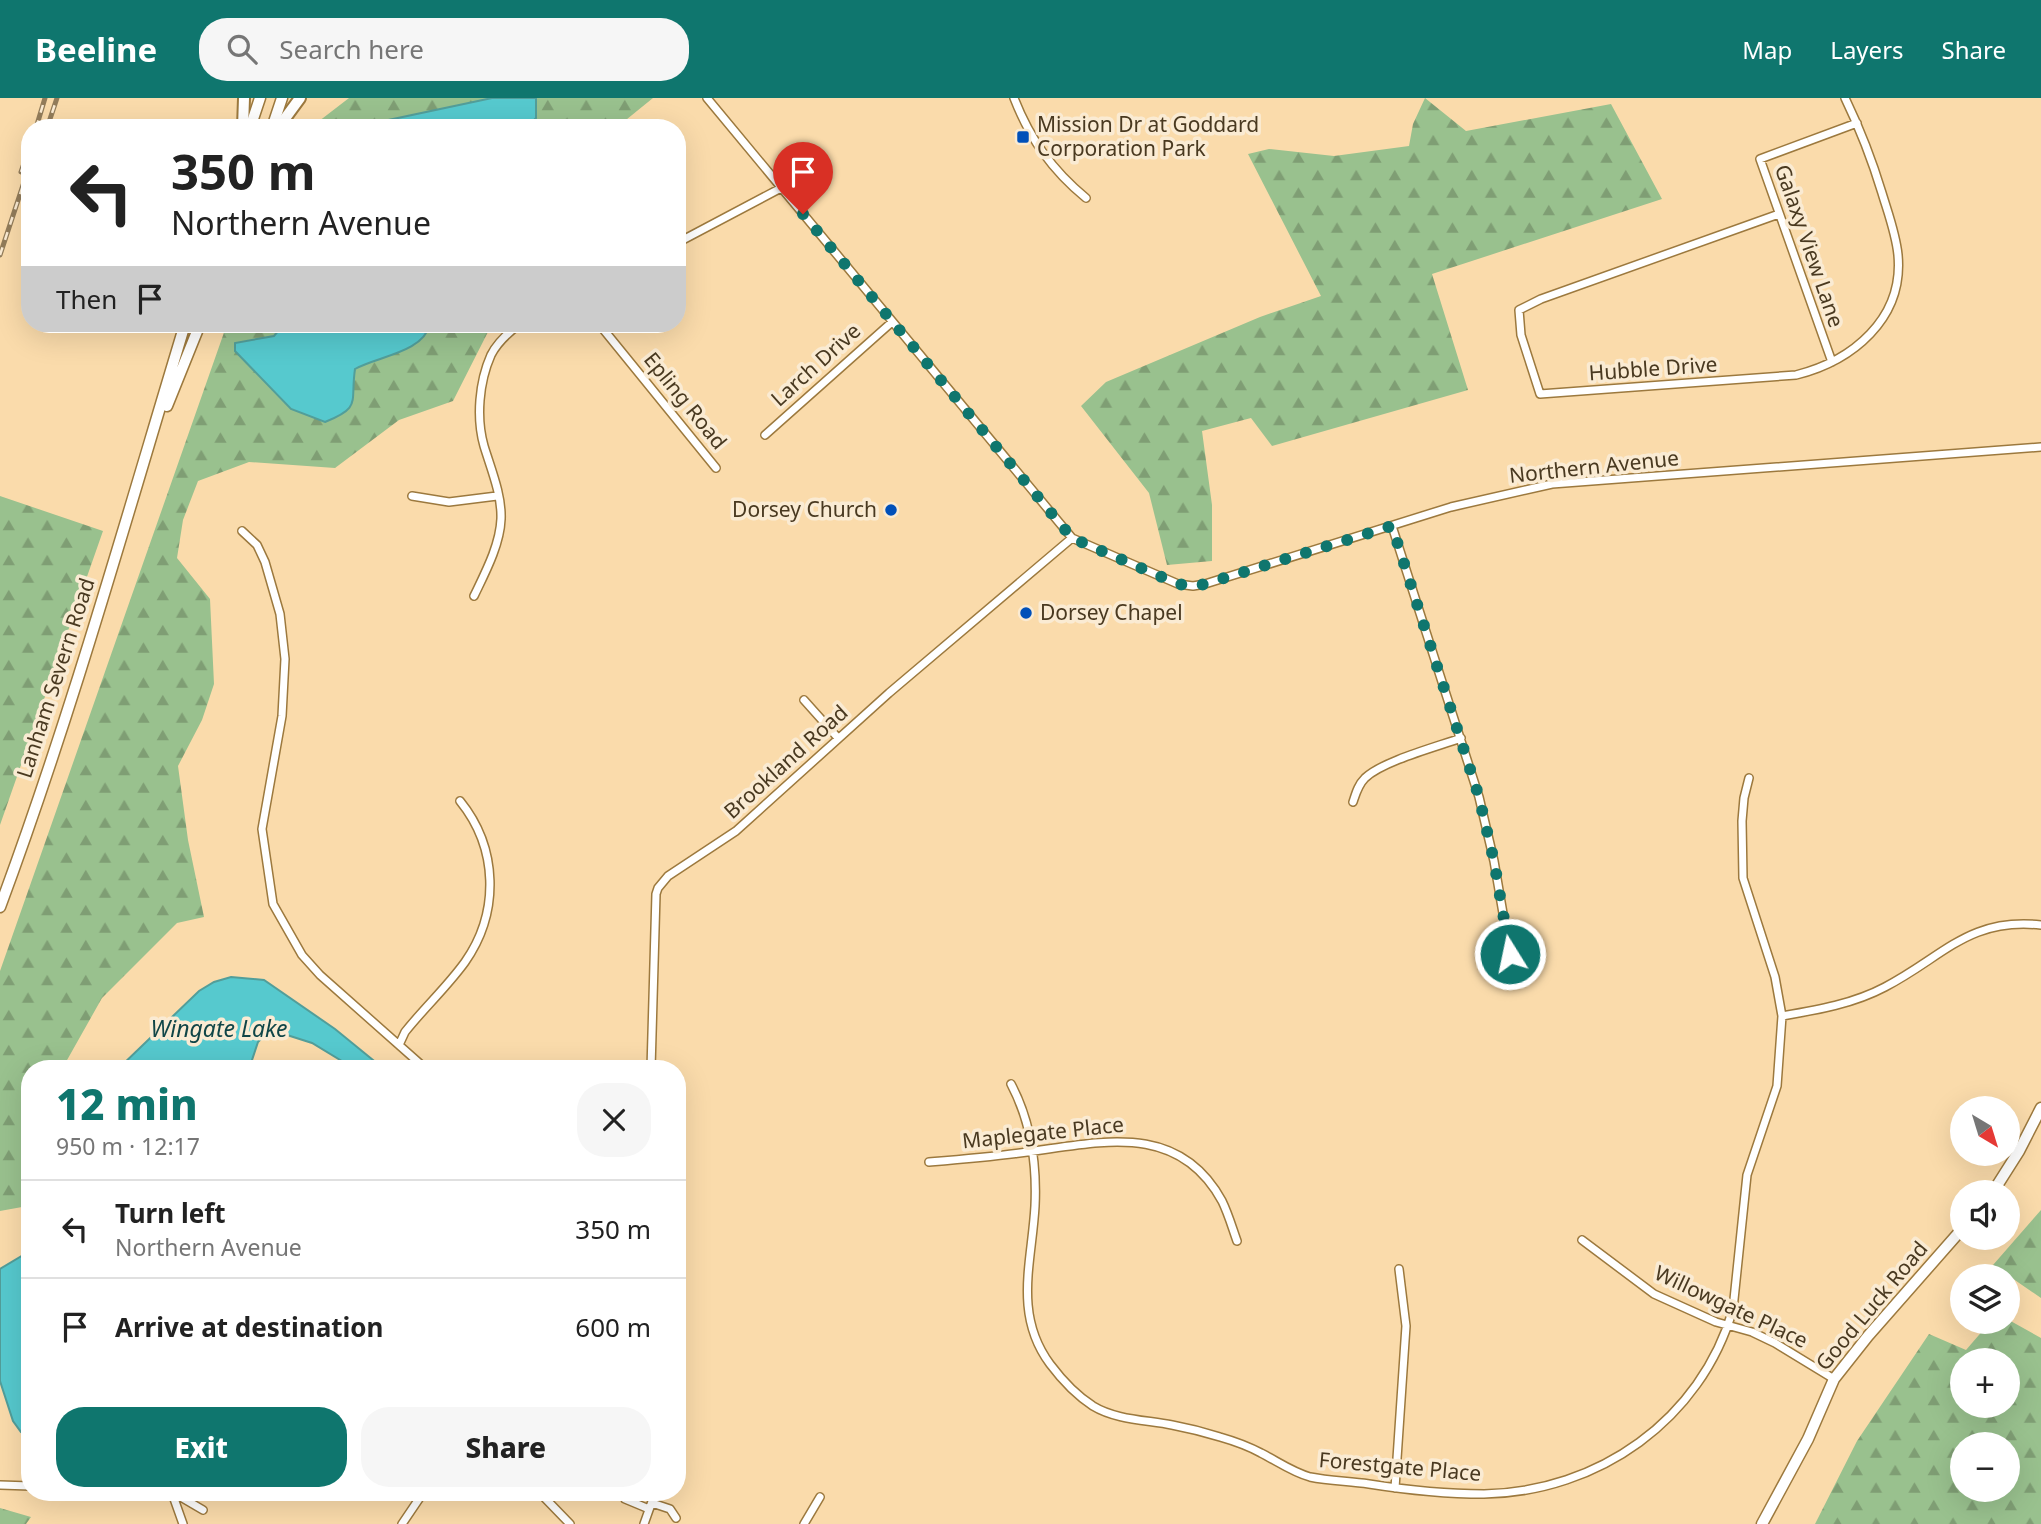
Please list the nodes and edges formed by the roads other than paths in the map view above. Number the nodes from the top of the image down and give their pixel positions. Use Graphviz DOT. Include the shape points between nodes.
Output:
graph roads {
  1 [pos="244,98"];
  2 [pos="260,98"];
  3 [pos="282,98"];
  4 [pos="300,98"];
  5 [pos="707,98"];
  6 [pos="1014,98"];
  7 [pos="1845,98"];
  8 [pos="243,119"];
  9 [pos="253,119"];
  10 [pos="275,119"];
  11 [pos="285,119"];
  12 [pos="1857,123"];
  13 [pos="781,188"];
  14 [pos="1086,198"];
  15 [pos="1779,214"];
  16 [pos="686,238"];
  17 [pos="891,322"];
  18 [pos="182,333"];
  19 [pos="196,333"];
  20 [pos="510,333"];
  21 [pos="605,333"];
  22 [pos="1832,362"];
  23 [pos="765,435"];
  24 [pos="2041,447"];
  25 [pos="147,459"];
  26 [pos="716,468"];
  27 [pos="412,496"];
  28 [pos="497,496"];
  29 [pos="1392,526"];
  30 [pos="242,531"];
  31 [pos="1072,538"];
  32 [pos="474,596"];
  33 [pos="804,700"];
  34 [pos="838,738"];
  35 [pos="1461,738"];
  36 [pos="1749,778"];
  37 [pos="460,801"];
  38 [pos="1353,802"];
  39 [pos="0,907"];
  40 [pos="2041,925"];
  41 [pos="1521,966"];
  42 [pos="1782,1016"];
  43 [pos="399,1045"];
  44 [pos="416,1060"];
  45 [pos="651,1060"];
  46 [pos="1011,1084"];
  47 [pos="2041,1108"];
  48 [pos="1033,1152"];
  49 [pos="929,1162"];
  50 [pos="2001,1180"];
  51 [pos="1582,1240"];
  52 [pos="1237,1241"];
  53 [pos="1950,1243"];
  54 [pos="1399,1269"];
  55 [pos="1728,1325"];
  56 [pos="1834,1379"];
  57 [pos="0,1485"];
  58 [pos="21,1486"];
  59 [pos="1395,1488"];
  60 [pos="820,1497"];
  61 [pos="176,1501"];
  62 [pos="187,1501"];
  63 [pos="418,1501"];
  64 [pos="548,1501"];
  65 [pos="632,1501"];
  66 [pos="652,1501"];
  67 [pos="650,1506"];
  68 [pos="203,1510"];
  69 [pos="676,1518"];
  70 [pos="183,1524"];
  71 [pos="402,1524"];
  72 [pos="570,1524"];
  73 [pos="644,1524"];
  74 [pos="804,1524"];
  75 [pos="1762,1524"];
  1 -- 8 [label="main road"];
  2 -- 9 [label="main road"];
  3 -- 10 [label="main road"];
  4 -- 11 [label="main road"];
  5 -- 13 [label="street, Northern Avenue"];
  6 -- 14 [label="street" via="1039,149"];
  7 -- 12 [label="street, Hubble Drive"];
  12 -- 15 [label="street, Galaxy View Lane" via="1760,159"];
  12 -- 22 [label="street, Hubble Drive" via="1899,258 1883,318 1867,339"];
  13 -- 16 [label="street"];
  13 -- 17 [label="street, Northern Avenue"];
  15 -- 22 [label="street, Galaxy View Lane"];
  15 -- 22 [label="street, Hubble Drive" via="1518,310 1533,380 1540,394 1558,394 1796,375"];
  17 -- 23 [label="street, Larch Drive"];
  17 -- 31 [label="street, Northern Avenue"];
  18 -- 25 [label="main road, Lanham Severn Road"];
  19 -- 25 [label="main road, Lanham Severn Road"];
  20 -- 28 [label="street" via="491,355 482,391 480,428"];
  21 -- 26 [label="street, Epling Road"];
  24 -- 29 [label="street, Northern Avenue" via="1552,484"];
  25 -- 39 [label="main road, Lanham Severn Road"];
  27 -- 28 [label="street" via="450,502"];
  28 -- 32 [label="street" via="501,520 491,559"];
  29 -- 31 [label="street, Northern Avenue" via="1193,586 1178,584"];
  29 -- 35 [label="street"];
  30 -- 43 [label="street" via="257,545 265,562 280,614 285,659 282,716 262,829 273,904 302,955"];
  31 -- 34 [label="street, Brookland Road"];
  33 -- 34 [label="street"];
  34 -- 45 [label="street, Brookland Road" via="736,831 668,876 658,888"];
  35 -- 38 [label="street" via="1379,768 1358,787"];
  35 -- 41 [label="street" via="1494,861 1510,954"];
  36 -- 42 [label="street, Forestgate Place" via="1742,821 1742,878 1775,977"];
  37 -- 43 [label="street" via="478,826 487,852 491,885 487,911 467,960"];
  40 -- 42 [label="street" via="1987,928 1877,991 1831,1007"];
  42 -- 55 [label="street, Forestgate Place" via="1777,1086 1747,1175 1738,1276"];
  43 -- 44 [label="street"];
  46 -- 48 [label="street, Forestgate Place" via="1027,1121"];
  47 -- 50 [label="main road"];
  48 -- 49 [label="street, Maplegate Place"];
  48 -- 52 [label="street, Maplegate Place" via="1136,1141 1168,1151 1185,1160 1212,1186"];
  48 -- 59 [label="street, Forestgate Place" via="1035,1207 1027,1280 1030,1322 1039,1346 1071,1389 1104,1411 1222,1437 1307,1476"];
  51 -- 55 [label="street, Willowgate Place" via="1654,1294"];
  53 -- 56 [label="main road, Good Luck Road"];
  54 -- 59 [label="street" via="1406,1326"];
  55 -- 56 [label="street, Willowgate Place" via="1775,1343"];
  55 -- 59 [label="street, Forestgate Place" via="1712,1362 1678,1409 1616,1459 1583,1475 1506,1492"];
  56 -- 75 [label="main road, Good Luck Road"];
  57 -- 58 [label="street"];
  60 -- 74 [label="street"];
  61 -- 70 [label="street"];
  62 -- 68 [label="street"];
  63 -- 71 [label="street"];
  64 -- 72 [label="street"];
  65 -- 67 [label="street"];
  66 -- 67 [label="street"];
  67 -- 69 [label="street" via="670,1509"];
  67 -- 73 [label="street"];
}
